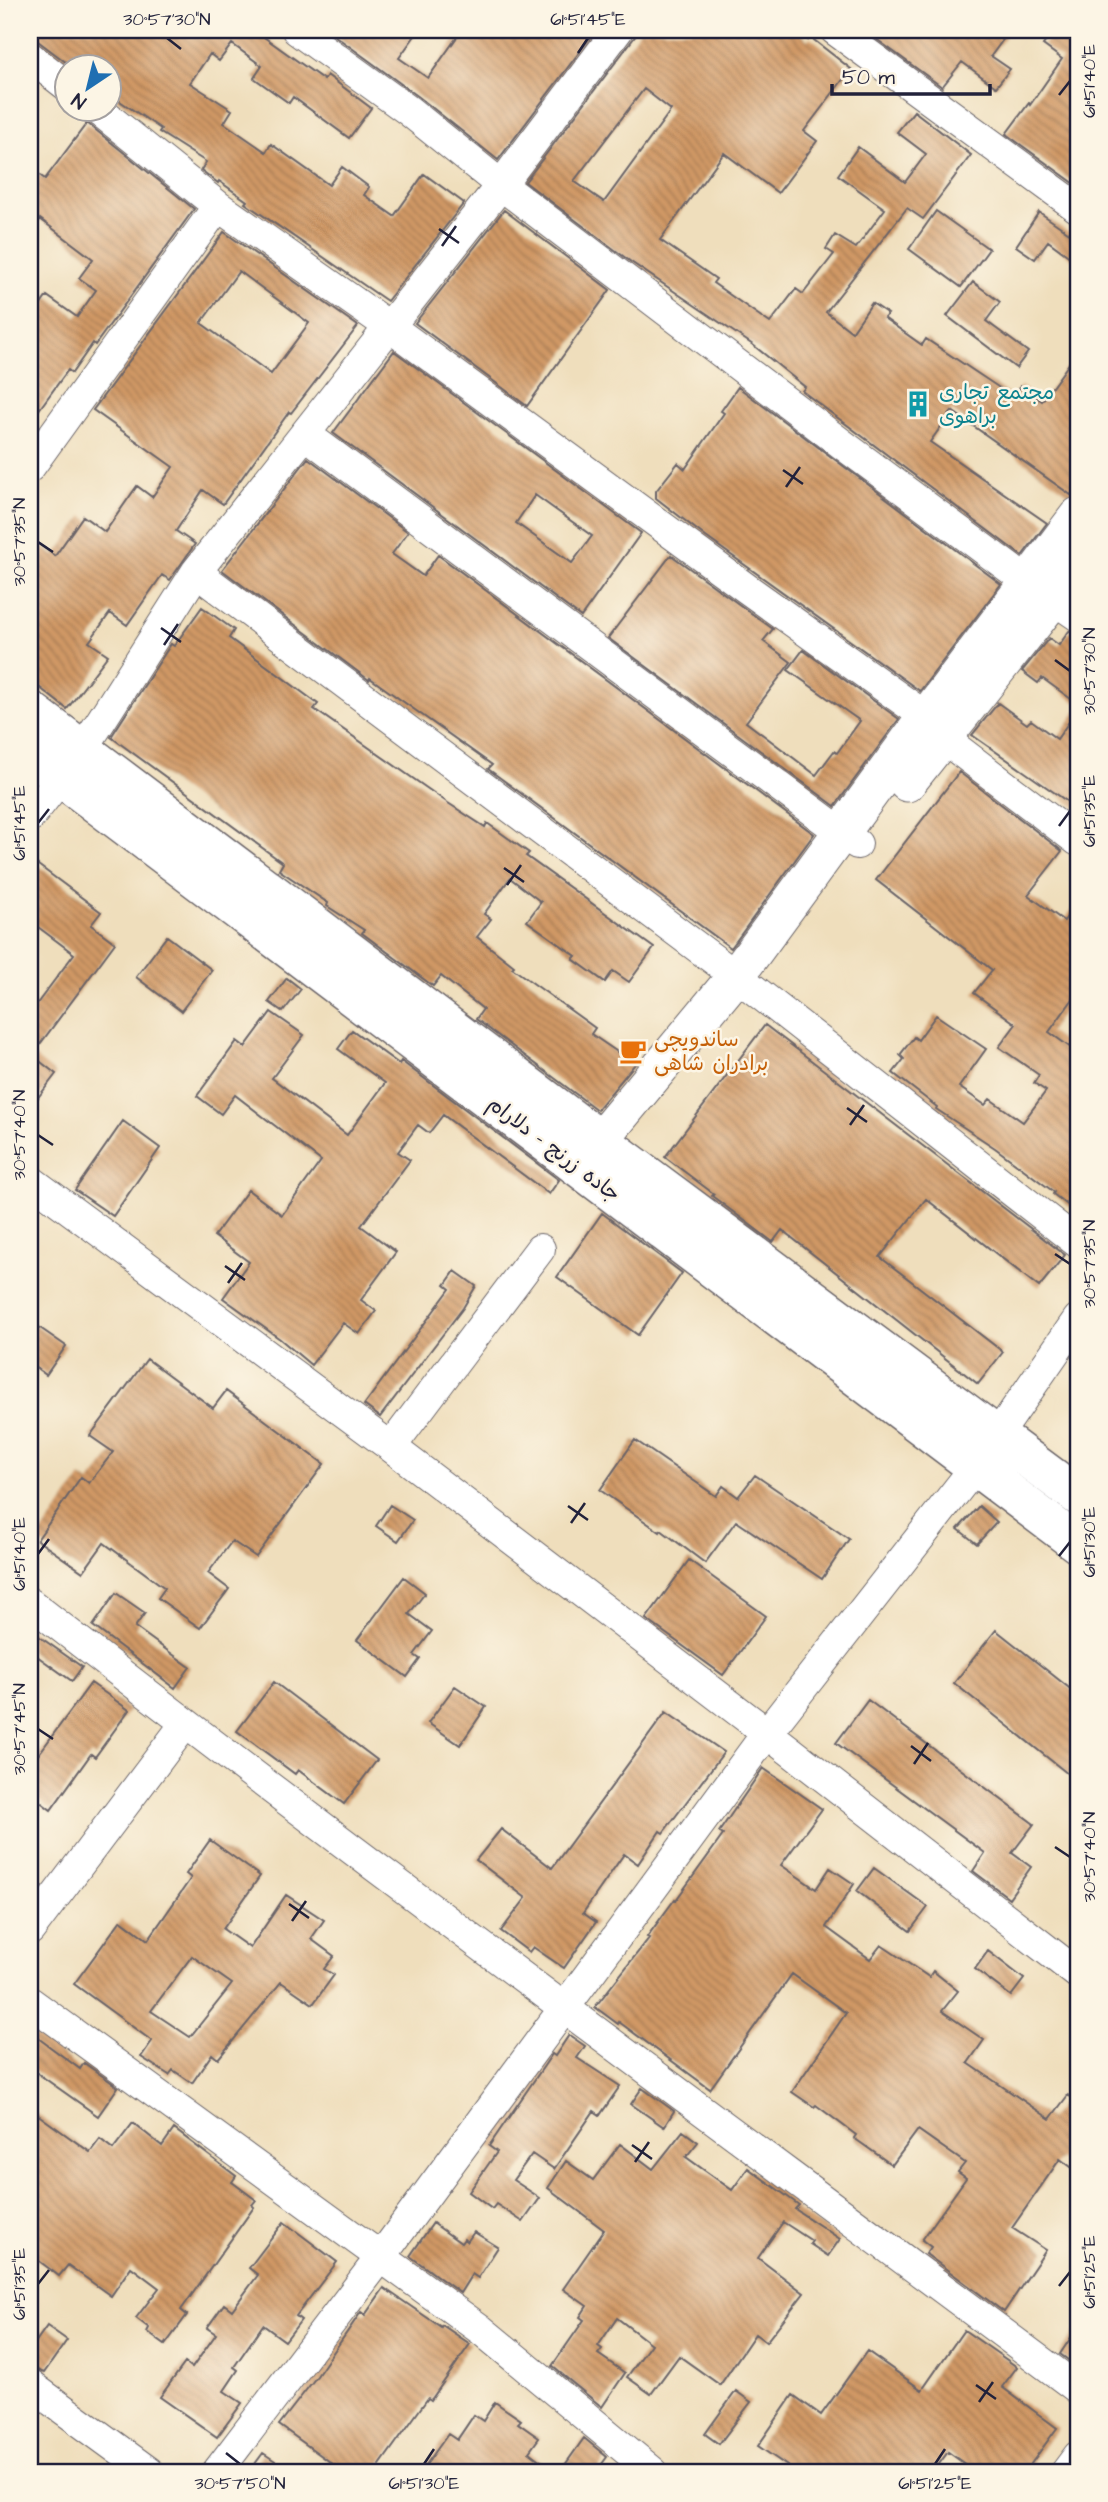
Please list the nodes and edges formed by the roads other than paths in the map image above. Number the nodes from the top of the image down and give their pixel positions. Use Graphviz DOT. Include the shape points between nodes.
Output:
graph roads {
  1 [pos="298,30"];
  2 [pos="618,30"];
  3 [pos="835,30"];
  4 [pos="30,57"];
  5 [pos="52,74"];
  6 [pos="113,122"];
  7 [pos="501,185"];
  8 [pos="218,206"];
  9 [pos="1078,208"];
  10 [pos="390,327"];
  11 [pos="305,434"];
  12 [pos="30,467"];
  13 [pos="1078,516"];
  14 [pos="1078,563"];
  15 [pos="196,572"];
  16 [pos="1054,599"];
  17 [pos="30,710"];
  18 [pos="934,729"];
  19 [pos="30,754"];
  20 [pos="71,763"];
  21 [pos="30,817"];
  22 [pos="849,838"];
  23 [pos="1078,841"];
  24 [pos="744,982"];
  25 [pos="600,1162"];
  26 [pos="30,1181"];
  27 [pos="1078,1243"];
  28 [pos="540,1249"];
  29 [pos="1078,1320"];
  30 [pos="391,1447"];
  31 [pos="987,1451"];
  32 [pos="1078,1496"];
  33 [pos="1078,1544"];
  34 [pos="30,1602"];
  35 [pos="185,1724"];
  36 [pos="767,1733"];
  37 [pos="30,1930"];
  38 [pos="1078,1974"];
  39 [pos="30,2002"];
  40 [pos="563,2006"];
  41 [pos="380,2258"];
  42 [pos="30,2385"];
  43 [pos="1078,2389"];
  44 [pos="1078,2456"];
  45 [pos="149,2472"];
  46 [pos="217,2472"];
  47 [pos="653,2472"];
  48 [pos="1066,2472"];
  1 -- 7 [label="street"];
  2 -- 7 [label="street"];
  3 -- 9 [label="street"];
  4 -- 5 [label="street"];
  6 -- 8 [label="street"];
  7 -- 10 [label="street"];
  7 -- 16 [label="street"];
  8 -- 10 [label="street"];
  8 -- 12 [label="street"];
  10 -- 11 [label="street"];
  10 -- 18 [label="street" via="915,709"];
  11 -- 15 [label="street"];
  11 -- 22 [label="street"];
  13 -- 16 [label="main road"];
  14 -- 16 [label="main road"];
  15 -- 20 [label="street"];
  15 -- 24 [label="street"];
  16 -- 18 [label="main road"];
  17 -- 20 [label="highway, جاده زرنج - دلارام"];
  18 -- 22 [label="main road"];
  18 -- 23 [label="street"];
  19 -- 20 [label="highway, جاده زرنج - دلارام"];
  20 -- 21 [label="street"];
  20 -- 25 [label="highway, جاده زرنج - دلارام"];
  22 -- 24 [label="main road"];
  24 -- 25 [label="main road"];
  24 -- 27 [label="street"];
  25 -- 31 [label="highway, جاده زرنج - دلارام"];
  26 -- 30 [label="street"];
  28 -- 30 [label="street"];
  29 -- 31 [label="street"];
  30 -- 36 [label="street"];
  31 -- 32 [label="highway, جاده زرنج - دلارام"];
  31 -- 33 [label="highway, جاده زرنج - دلارام"];
  31 -- 36 [label="street"];
  34 -- 35 [label="street"];
  35 -- 37 [label="street"];
  35 -- 40 [label="street"];
  36 -- 38 [label="street"];
  36 -- 40 [label="street"];
  39 -- 41 [label="street"];
  40 -- 41 [label="street"];
  40 -- 43 [label="street"];
  41 -- 46 [label="street"];
  41 -- 47 [label="street" via="480,2329"];
  42 -- 45 [label="street"];
  44 -- 48 [label="street"];
}
